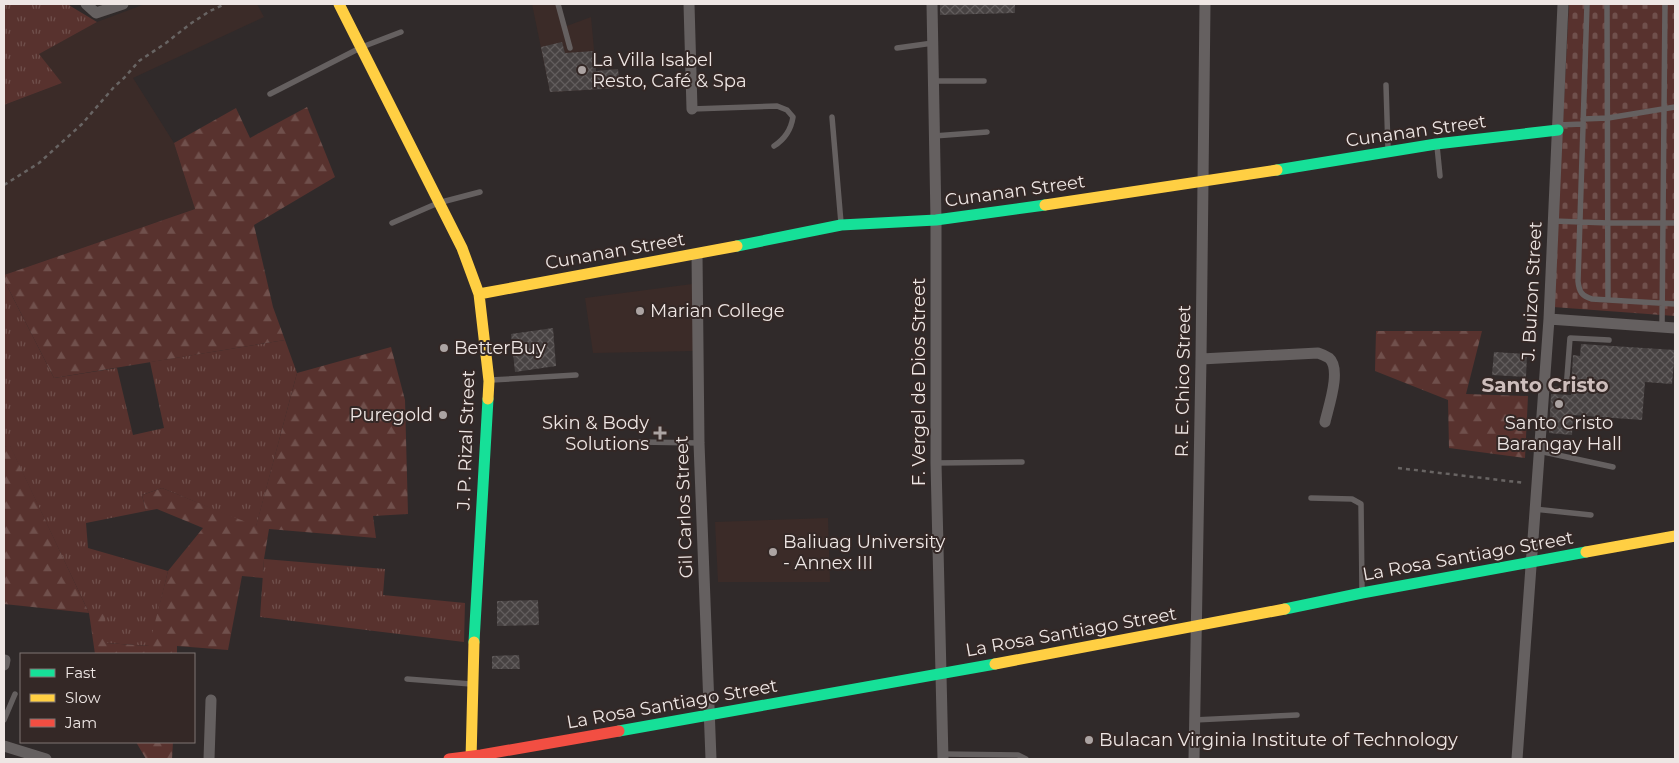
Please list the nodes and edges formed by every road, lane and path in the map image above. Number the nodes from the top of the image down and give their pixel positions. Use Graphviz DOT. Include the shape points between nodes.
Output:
graph roads {
  1 [pos="86,4"];
  2 [pos="123,4"];
  3 [pos="225,4"];
  4 [pos="339,4"];
  5 [pos="558,4"];
  6 [pos="689,4"];
  7 [pos="932,4"];
  8 [pos="1205,4"];
  9 [pos="1563,4"];
  10 [pos="1587,4"];
  11 [pos="1607,4"];
  12 [pos="1665,4"];
  13 [pos="402,32"];
  14 [pos="933,43"];
  15 [pos="362,47"];
  16 [pos="570,48"];
  17 [pos="897,48"];
  18 [pos="933,81"];
  19 [pos="984,81"];
  20 [pos="1386,84"];
  21 [pos="270,94"];
  22 [pos="1675,107"];
  23 [pos="692,109"];
  24 [pos="1664,109"];
  25 [pos="832,117"];
  26 [pos="1608,118"];
  27 [pos="1583,122"];
  28 [pos="1558,128"];
  29 [pos="987,132"];
  30 [pos="934,136"];
  31 [pos="1436,144"];
  32 [pos="774,146"];
  33 [pos="1388,151"];
  34 [pos="1440,176"];
  35 [pos="1204,182"];
  36 [pos="4,185"];
  37 [pos="480,192"];
  38 [pos="438,203"];
  39 [pos="936,220"];
  40 [pos="1553,221"];
  41 [pos="1580,222"];
  42 [pos="1663,222"];
  43 [pos="1675,222"];
  44 [pos="392,223"];
  45 [pos="1609,223"];
  46 [pos="841,225"];
  47 [pos="698,254"];
  48 [pos="479,294"];
  49 [pos="1608,300"];
  50 [pos="1662,303"];
  51 [pos="1675,304"];
  52 [pos="1550,319"];
  53 [pos="1662,327"];
  54 [pos="1675,328"];
  55 [pos="1609,340"];
  56 [pos="1201,359"];
  57 [pos="576,375"];
  58 [pos="489,381"];
  59 [pos="1544,389"];
  60 [pos="1325,422"];
  61 [pos="640,442"];
  62 [pos="699,443"];
  63 [pos="1539,451"];
  64 [pos="1022,462"];
  65 [pos="936,463"];
  66 [pos="1613,466"];
  67 [pos="1398,468"];
  68 [pos="1536,484"];
  69 [pos="1311,498"];
  70 [pos="1534,509"];
  71 [pos="1592,515"];
  72 [pos="1675,536"];
  73 [pos="1532,563"];
  74 [pos="1362,593"];
  75 [pos="1196,627"];
  76 [pos="4,660"];
  77 [pos="4,665"];
  78 [pos="941,674"];
  79 [pos="407,678"];
  80 [pos="473,684"];
  81 [pos="15,694"];
  82 [pos="211,700"];
  83 [pos="1297,715"];
  84 [pos="709,716"];
  85 [pos="4,720"];
  86 [pos="1194,720"];
  87 [pos="4,746"];
  88 [pos="25,756"];
  89 [pos="943,757"];
  90 [pos="471,758"];
  91 [pos="46,759"];
  92 [pos="209,759"];
  93 [pos="449,759"];
  94 [pos="711,759"];
  95 [pos="1026,759"];
  96 [pos="1194,759"];
  97 [pos="1517,759"];
  1 -- 2 [label="street" via="96,13"];
  3 -- 36 [label="path" via="139,61 82,124 39,163"];
  4 -- 15 [label="street, J. P. Rizal Street"];
  5 -- 16 [label="lane"];
  6 -- 23 [label="street"];
  7 -- 14 [label="street, F. Vergel de Dios Street"];
  8 -- 35 [label="street, R. E. Chico Street"];
  9 -- 28 [label="street, J. Buizon Street"];
  10 -- 27 [label="lane"];
  11 -- 26 [label="lane"];
  12 -- 24 [label="lane"];
  13 -- 15 [label="lane"];
  14 -- 17 [label="lane"];
  14 -- 18 [label="street, F. Vergel de Dios Street"];
  15 -- 21 [label="lane"];
  15 -- 38 [label="street, J. P. Rizal Street"];
  18 -- 19 [label="lane"];
  18 -- 30 [label="street, F. Vergel de Dios Street"];
  20 -- 33 [label="lane"];
  22 -- 24 [label="lane"];
  23 -- 32 [label="lane" via="777,106 787,110 793,117 791,126 782,141"];
  24 -- 26 [label="lane"];
  24 -- 42 [label="lane"];
  25 -- 46 [label="lane"];
  26 -- 27 [label="lane"];
  26 -- 45 [label="lane"];
  27 -- 28 [label="lane"];
  27 -- 41 [label="lane"];
  28 -- 31 [label="street, Cunanan Street"];
  28 -- 40 [label="street, J. Buizon Street"];
  29 -- 30 [label="lane"];
  30 -- 39 [label="street, F. Vergel de Dios Street"];
  31 -- 33 [label="street, Cunanan Street"];
  31 -- 34 [label="lane"];
  33 -- 35 [label="street, Cunanan Street"];
  35 -- 39 [label="street, Cunanan Street"];
  35 -- 56 [label="street, R. E. Chico Street"];
  37 -- 38 [label="lane"];
  38 -- 44 [label="lane"];
  38 -- 48 [label="street, J. P. Rizal Street" via="462,248"];
  39 -- 46 [label="street, Cunanan Street"];
  39 -- 65 [label="street, F. Vergel de Dios Street"];
  40 -- 41 [label="lane"];
  40 -- 52 [label="street, J. Buizon Street"];
  41 -- 45 [label="lane"];
  41 -- 49 [label="lane" via="1579,289 1584,296"];
  42 -- 43 [label="lane"];
  42 -- 45 [label="lane"];
  42 -- 50 [label="lane"];
  45 -- 49 [label="lane"];
  46 -- 47 [label="street, Cunanan Street"];
  47 -- 48 [label="street, Cunanan Street"];
  47 -- 62 [label="street, Gil Carlos Street"];
  48 -- 58 [label="street, J. P. Rizal Street"];
  49 -- 50 [label="lane"];
  50 -- 51 [label="lane"];
  50 -- 53 [label="lane"];
  52 -- 53 [label="street"];
  52 -- 59 [label="street, J. Buizon Street"];
  53 -- 54 [label="street"];
  55 -- 59 [label="lane" via="1570,338 1566,390"];
  56 -- 60 [label="street" via="1318,353 1329,358 1335,374"];
  56 -- 75 [label="street, R. E. Chico Street"];
  57 -- 58 [label="lane"];
  58 -- 80 [label="street, J. P. Rizal Street"];
  59 -- 63 [label="street, J. Buizon Street"];
  61 -- 62 [label="lane"];
  62 -- 84 [label="street, Gil Carlos Street"];
  63 -- 66 [label="lane"];
  63 -- 68 [label="street, J. Buizon Street"];
  64 -- 65 [label="lane"];
  65 -- 78 [label="street, F. Vergel de Dios Street"];
  67 -- 68 [label="path"];
  68 -- 70 [label="street, J. Buizon Street"];
  69 -- 74 [label="lane" via="1352,499 1361,504"];
  70 -- 71 [label="lane"];
  70 -- 73 [label="street, J. Buizon Street"];
  72 -- 73 [label="street, La Rosa Santiago Street"];
  73 -- 74 [label="street, La Rosa Santiago Street"];
  73 -- 97 [label="street, J. Buizon Street"];
  74 -- 75 [label="street, La Rosa Santiago Street"];
  75 -- 78 [label="street, La Rosa Santiago Street"];
  75 -- 86 [label="street, R. E. Chico Street"];
  76 -- 77 [label="street"];
  78 -- 84 [label="street, La Rosa Santiago Street"];
  78 -- 89 [label="street, F. Vergel de Dios Street"];
  79 -- 80 [label="lane"];
  80 -- 90 [label="street, J. P. Rizal Street"];
  81 -- 85 [label="lane"];
  82 -- 92 [label="street"];
  83 -- 86 [label="lane"];
  84 -- 90 [label="street, La Rosa Santiago Street"];
  84 -- 94 [label="street, Gil Carlos Street"];
  86 -- 96 [label="street, R. E. Chico Street"];
  87 -- 88 [label="street"];
  88 -- 91 [label="street"];
  89 -- 95 [label="lane" via="1018,755"];
  90 -- 93 [label="street, La Rosa Santiago Street"];
}
